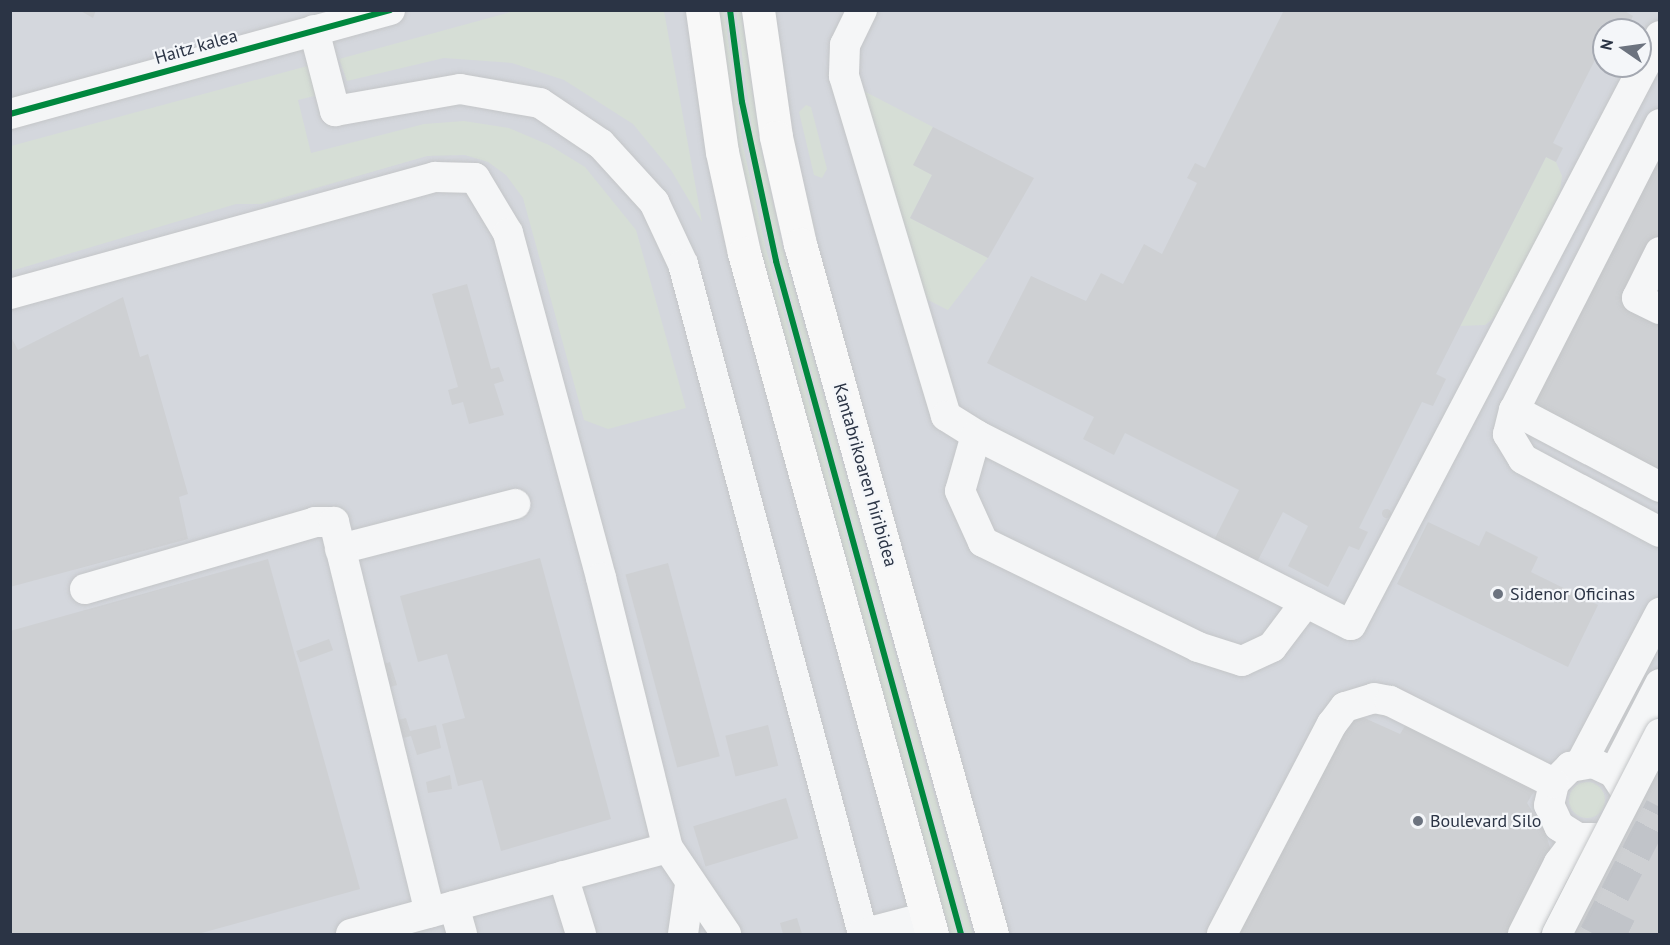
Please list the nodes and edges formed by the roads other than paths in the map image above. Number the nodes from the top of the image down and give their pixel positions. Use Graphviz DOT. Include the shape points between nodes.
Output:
graph roads {
  1 [pos="390,10"];
  2 [pos="702,10"];
  3 [pos="758,10"];
  4 [pos="862,10"];
  5 [pos="314,30"];
  6 [pos="1659,36"];
  7 [pos="10,114"];
  8 [pos="1659,124"];
  9 [pos="1659,252"];
  10 [pos="10,294"];
  11 [pos="1659,309"];
  12 [pos="1514,410"];
  13 [pos="976,435"];
  14 [pos="1659,487"];
  15 [pos="515,504"];
  16 [pos="1659,532"];
  17 [pos="340,549"];
  18 [pos="86,589"];
  19 [pos="1306,602"];
  20 [pos="1659,613"];
  21 [pos="1659,684"];
  22 [pos="1659,734"];
  23 [pos="1581,763"];
  24 [pos="1554,783"];
  25 [pos="668,848"];
  26 [pos="563,876"];
  27 [pos="690,885"];
  28 [pos="442,909"];
  29 [pos="929,926"];
  30 [pos="351,934"];
  31 [pos="462,934"];
  32 [pos="580,934"];
  33 [pos="683,934"];
  34 [pos="726,934"];
  35 [pos="863,934"];
  36 [pos="992,934"];
  37 [pos="1222,934"];
  38 [pos="1523,934"];
  39 [pos="1557,934"];
  1 -- 5 [label="street, Haitz kalea"];
  2 -- 29 [label="main road" via="722,152 744,253"];
  3 -- 36 [label="main road, Kantabrikoaren hiribidea" via="776,137 800,244"];
  4 -- 13 [label="street" via="845,45 844,76 946,416"];
  5 -- 7 [label="street, Haitz kalea"];
  5 -- 35 [label="street" via="335,111 460,89 540,103 601,144 654,202 683,264"];
  6 -- 19 [label="street" via="1352,626"];
  8 -- 12 [label="street"];
  9 -- 11 [label="street" via="1637,298"];
  10 -- 25 [label="street" via="435,177 475,178 508,233 601,578"];
  12 -- 14 [label="street"];
  12 -- 16 [label="street" via="1508,434 1523,459"];
  13 -- 19 [label="street"];
  13 -- 19 [label="street" via="960,491 983,542 1198,647 1242,661 1272,647"];
  15 -- 17 [label="street"];
  17 -- 18 [label="street" via="334,522 315,522"];
  17 -- 28 [label="street"];
  20 -- 23 [label="street"];
  21 -- 23 [label="street" via="1618,780 1604,766"];
  22 -- 39 [label="street, bridge"];
  23 -- 24 [label="street" via="1570,766"];
  24 -- 37 [label="street" via="1390,701 1374,698 1345,707 1332,724"];
  24 -- 38 [label="street" via="1549,805 1552,816 1559,826 1587,838 1559,863"];
  25 -- 26 [label="street"];
  25 -- 27 [label="street"];
  26 -- 28 [label="street"];
  26 -- 32 [label="street"];
  27 -- 33 [label="street"];
  27 -- 34 [label="street"];
  28 -- 30 [label="street"];
  28 -- 31 [label="street"];
  29 -- 35 [label="street"];
}
